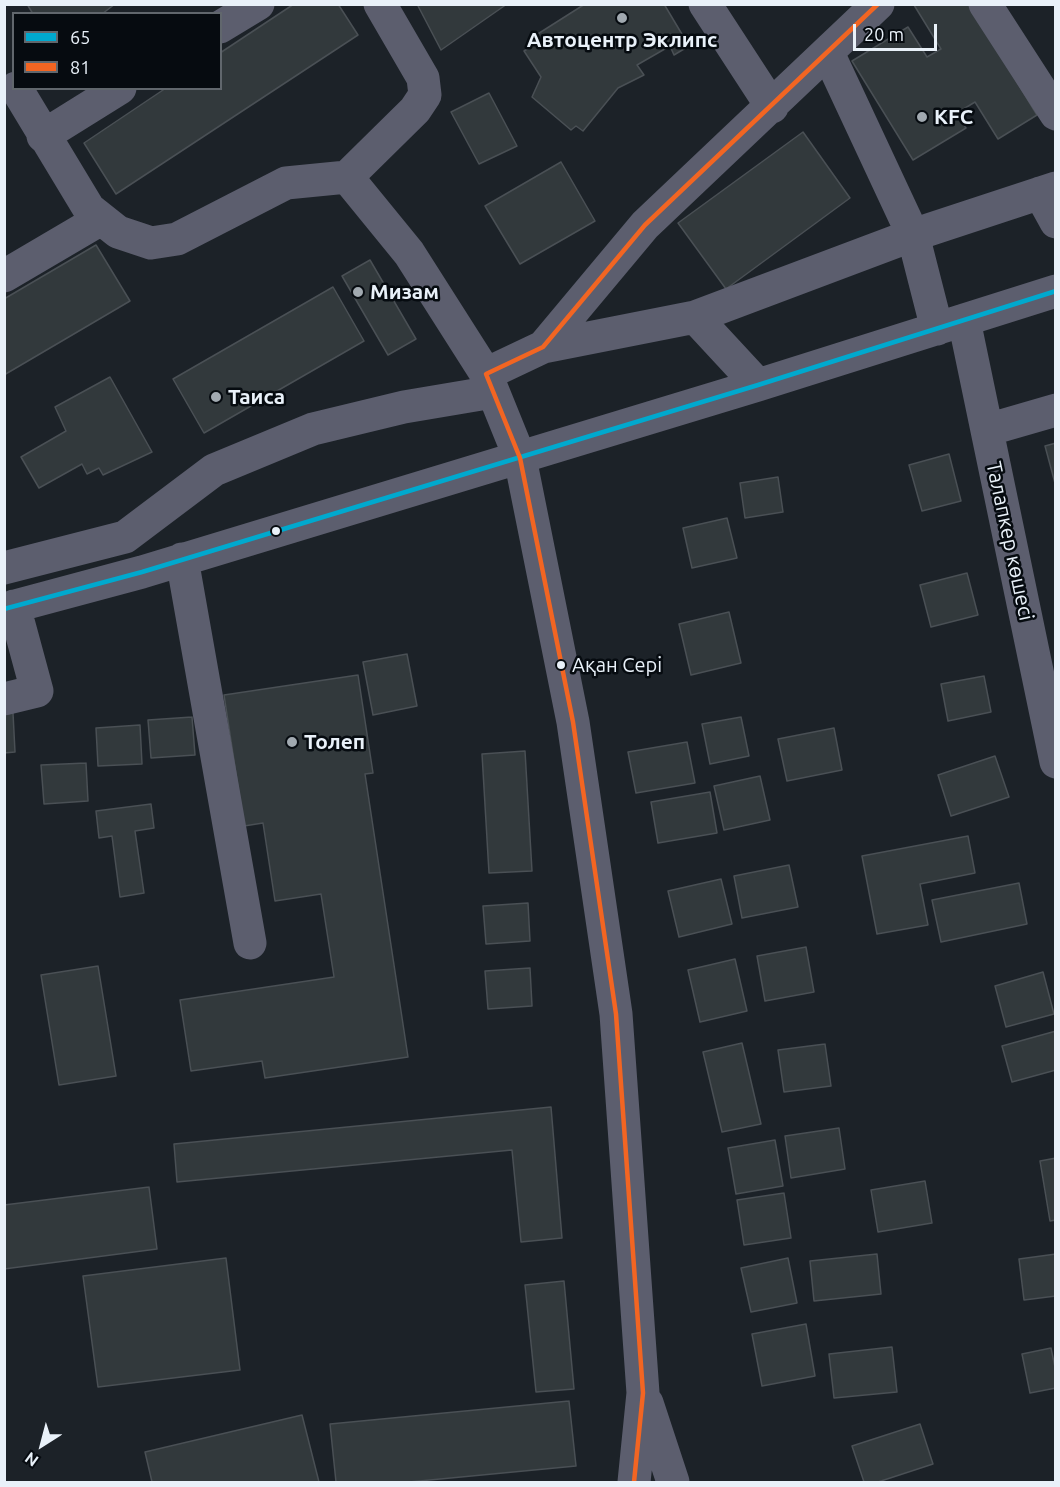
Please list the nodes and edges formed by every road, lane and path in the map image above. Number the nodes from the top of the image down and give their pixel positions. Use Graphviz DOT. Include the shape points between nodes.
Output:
graph roads {
  1 [pos="258,4"];
  2 [pos="380,4"];
  3 [pos="705,4"];
  4 [pos="878,4"];
  5 [pos="985,4"];
  6 [pos="222,26"];
  7 [pos="828,53"];
  8 [pos="4,68"];
  9 [pos="12,81"];
  10 [pos="17,90"];
  11 [pos="117,90"];
  12 [pos="772,107"];
  13 [pos="1056,114"];
  14 [pos="43,136"];
  15 [pos="347,177"];
  16 [pos="1048,190"];
  17 [pos="102,219"];
  18 [pos="1056,222"];
  19 [pos="913,235"];
  20 [pos="4,276"];
  21 [pos="1056,291"];
  22 [pos="695,317"];
  23 [pos="951,325"];
  24 [pos="543,347"];
  25 [pos="490,383"];
  26 [pos="758,385"];
  27 [pos="1056,410"];
  28 [pos="987,430"];
  29 [pos="520,458"];
  30 [pos="182,559"];
  31 [pos="4,568"];
  32 [pos="9,608"];
  33 [pos="4,699"];
  34 [pos="1056,762"];
  35 [pos="250,943"];
  36 [pos="644,1393"];
  37 [pos="634,1482"];
  38 [pos="673,1482"];
  1 -- 6 [label="street"];
  2 -- 15 [label="street" via="423,78 425,95 415,110"];
  3 -- 12 [label="street"];
  4 -- 7 [label="street"];
  5 -- 13 [label="street"];
  7 -- 12 [label="street"];
  7 -- 19 [label="street, Талапкер көшесі"];
  8 -- 9 [label="street"];
  10 -- 14 [label="street"];
  11 -- 14 [label="street"];
  12 -- 24 [label="street" via="645,225"];
  14 -- 17 [label="street" via="89,209"];
  15 -- 17 [label="street" via="286,183 177,239 151,243 118,232"];
  15 -- 25 [label="street" via="409,254"];
  16 -- 18 [label="street"];
  16 -- 19 [label="street"];
  17 -- 20 [label="street"];
  19 -- 22 [label="street"];
  19 -- 23 [label="street, Талапкер көшесі"];
  21 -- 23 [label="street"];
  22 -- 24 [label="street"];
  22 -- 26 [label="street"];
  23 -- 26 [label="street"];
  23 -- 28 [label="street, Талапкер көшесі"];
  24 -- 25 [label="street"];
  25 -- 29 [label="street"];
  25 -- 31 [label="street" via="313,429 214,470 125,537"];
  26 -- 29 [label="street"];
  27 -- 28 [label="street"];
  28 -- 34 [label="street, Талапкер көшесі"];
  29 -- 30 [label="street"];
  29 -- 36 [label="street" via="573,722 616,1014"];
  30 -- 32 [label="street"];
  30 -- 35 [label="street"];
  32 -- 33 [label="street" via="37,691"];
  36 -- 37 [label="street"];
  36 -- 38 [label="street"];
}
